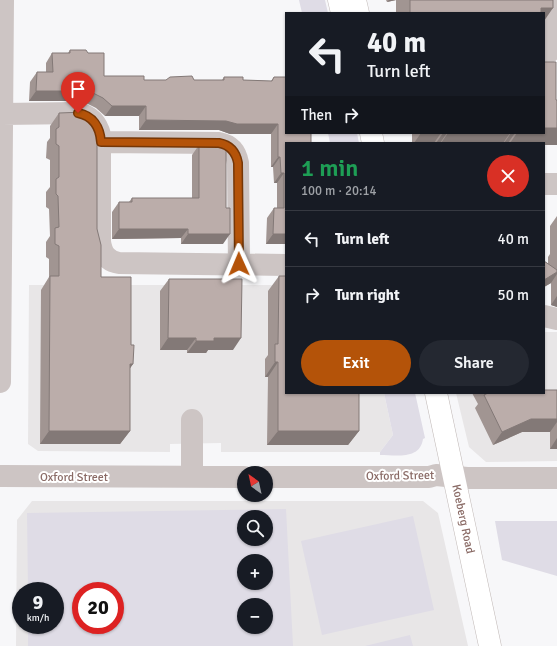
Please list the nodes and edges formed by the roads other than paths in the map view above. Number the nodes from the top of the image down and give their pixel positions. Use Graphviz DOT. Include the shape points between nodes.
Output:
graph roads {
  1 [pos="3,0"];
  2 [pos="339,0"];
  3 [pos="355,0"];
  4 [pos="552,0"];
  5 [pos="342,12"];
  6 [pos="358,12"];
  7 [pos="2,36"];
  8 [pos="545,55"];
  9 [pos="2,114"];
  10 [pos="101,142"];
  11 [pos="545,184"];
  12 [pos="557,184"];
  13 [pos="1,252"];
  14 [pos="239,264"];
  15 [pos="285,265"];
  16 [pos="545,316"];
  17 [pos="557,319"];
  18 [pos="0,382"];
  19 [pos="436,394"];
  20 [pos="192,420"];
  21 [pos="0,476"];
  22 [pos="192,477"];
  23 [pos="237,477"];
  24 [pos="273,477"];
  25 [pos="454,477"];
  26 [pos="557,478"];
  27 [pos="490,646"];
  1 -- 7 [label="street"];
  2 -- 5 [label="main road"];
  3 -- 6 [label="main road"];
  4 -- 8 [label="street" via="551,48"];
  7 -- 9 [label="street"];
  9 -- 10 [label="street" via="84,114 98,128"];
  9 -- 13 [label="street"];
  10 -- 14 [label="street" via="219,143 232,149 238,163"];
  10 -- 14 [label="street" via="100,242 101,249 108,259 119,263"];
  11 -- 12 [label="street"];
  13 -- 18 [label="street"];
  14 -- 15 [label="street"];
  16 -- 17 [label="street"];
  19 -- 25 [label="main road, Koeberg Road"];
  20 -- 22 [label="street"];
  21 -- 22 [label="street, Oxford Street"];
  22 -- 23 [label="street, Oxford Street"];
  24 -- 25 [label="street, Oxford Street"];
  25 -- 26 [label="street, Oxford Street"];
  25 -- 27 [label="main road, Koeberg Road"];
}
